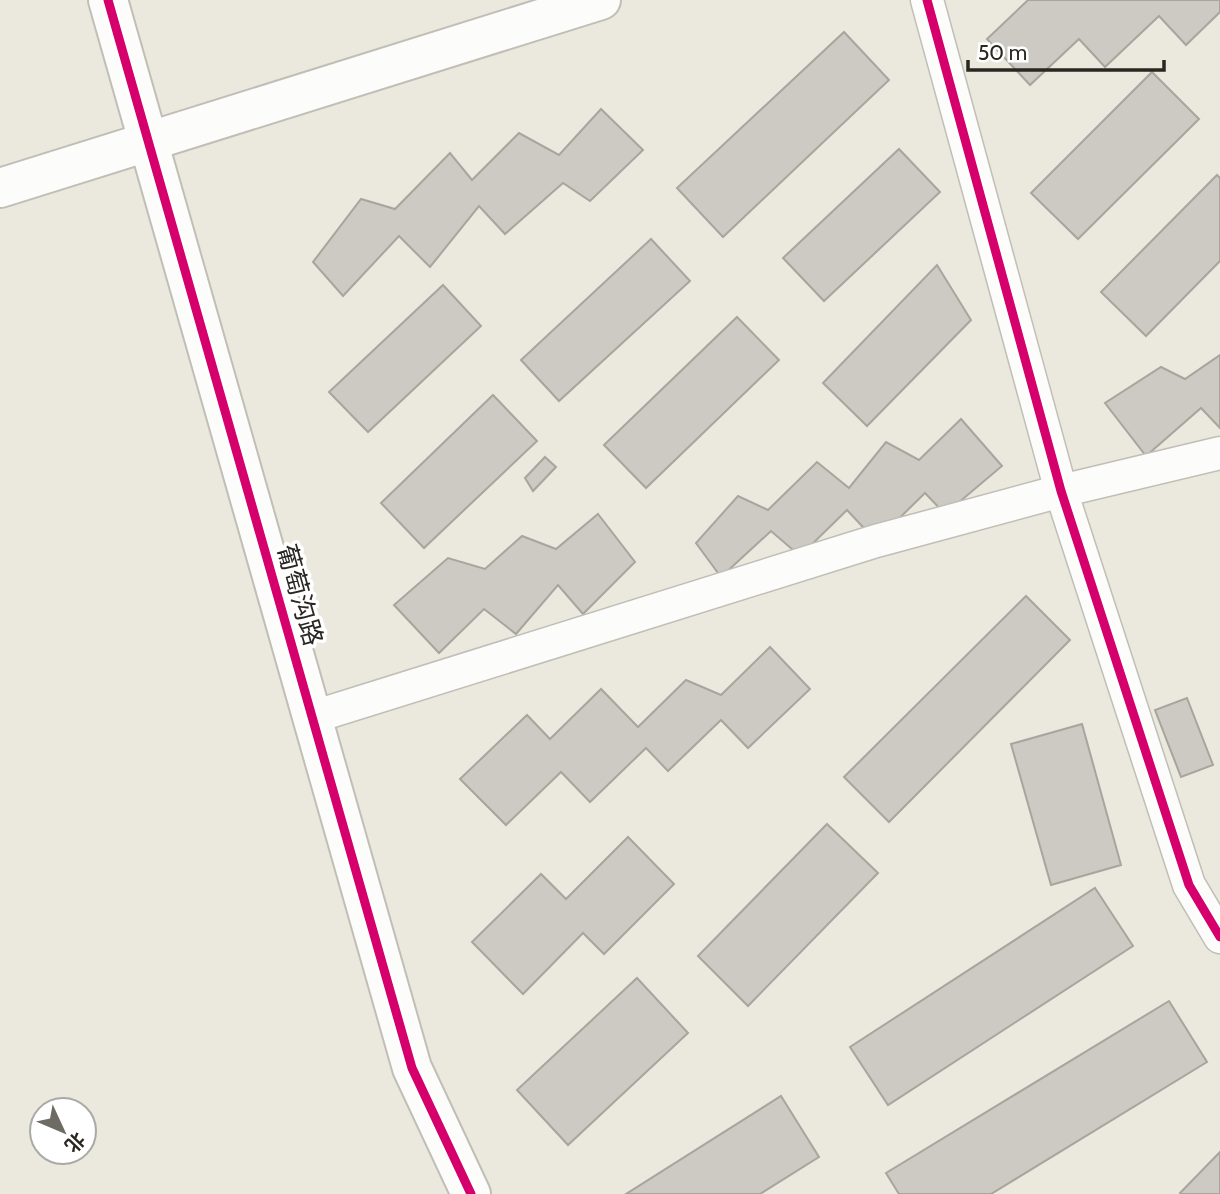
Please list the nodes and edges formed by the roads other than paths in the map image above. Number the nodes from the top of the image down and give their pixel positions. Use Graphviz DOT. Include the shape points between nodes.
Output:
graph roads {
  1 [pos="108,0"];
  2 [pos="601,0"];
  3 [pos="927,0"];
  4 [pos="148,143"];
  5 [pos="0,188"];
  6 [pos="1220,453"];
  7 [pos="1061,491"];
  8 [pos="313,717"];
  9 [pos="1220,937"];
  10 [pos="471,1194"];
  1 -- 4 [label="street, 葡萄沟路"];
  2 -- 4 [label="street"];
  3 -- 7 [label="street"];
  4 -- 5 [label="street"];
  4 -- 8 [label="street, 葡萄沟路"];
  6 -- 7 [label="street"];
  7 -- 8 [label="street" via="876,541"];
  7 -- 9 [label="street" via="1189,885"];
  8 -- 10 [label="street, 葡萄沟路" via="412,1068"];
}
